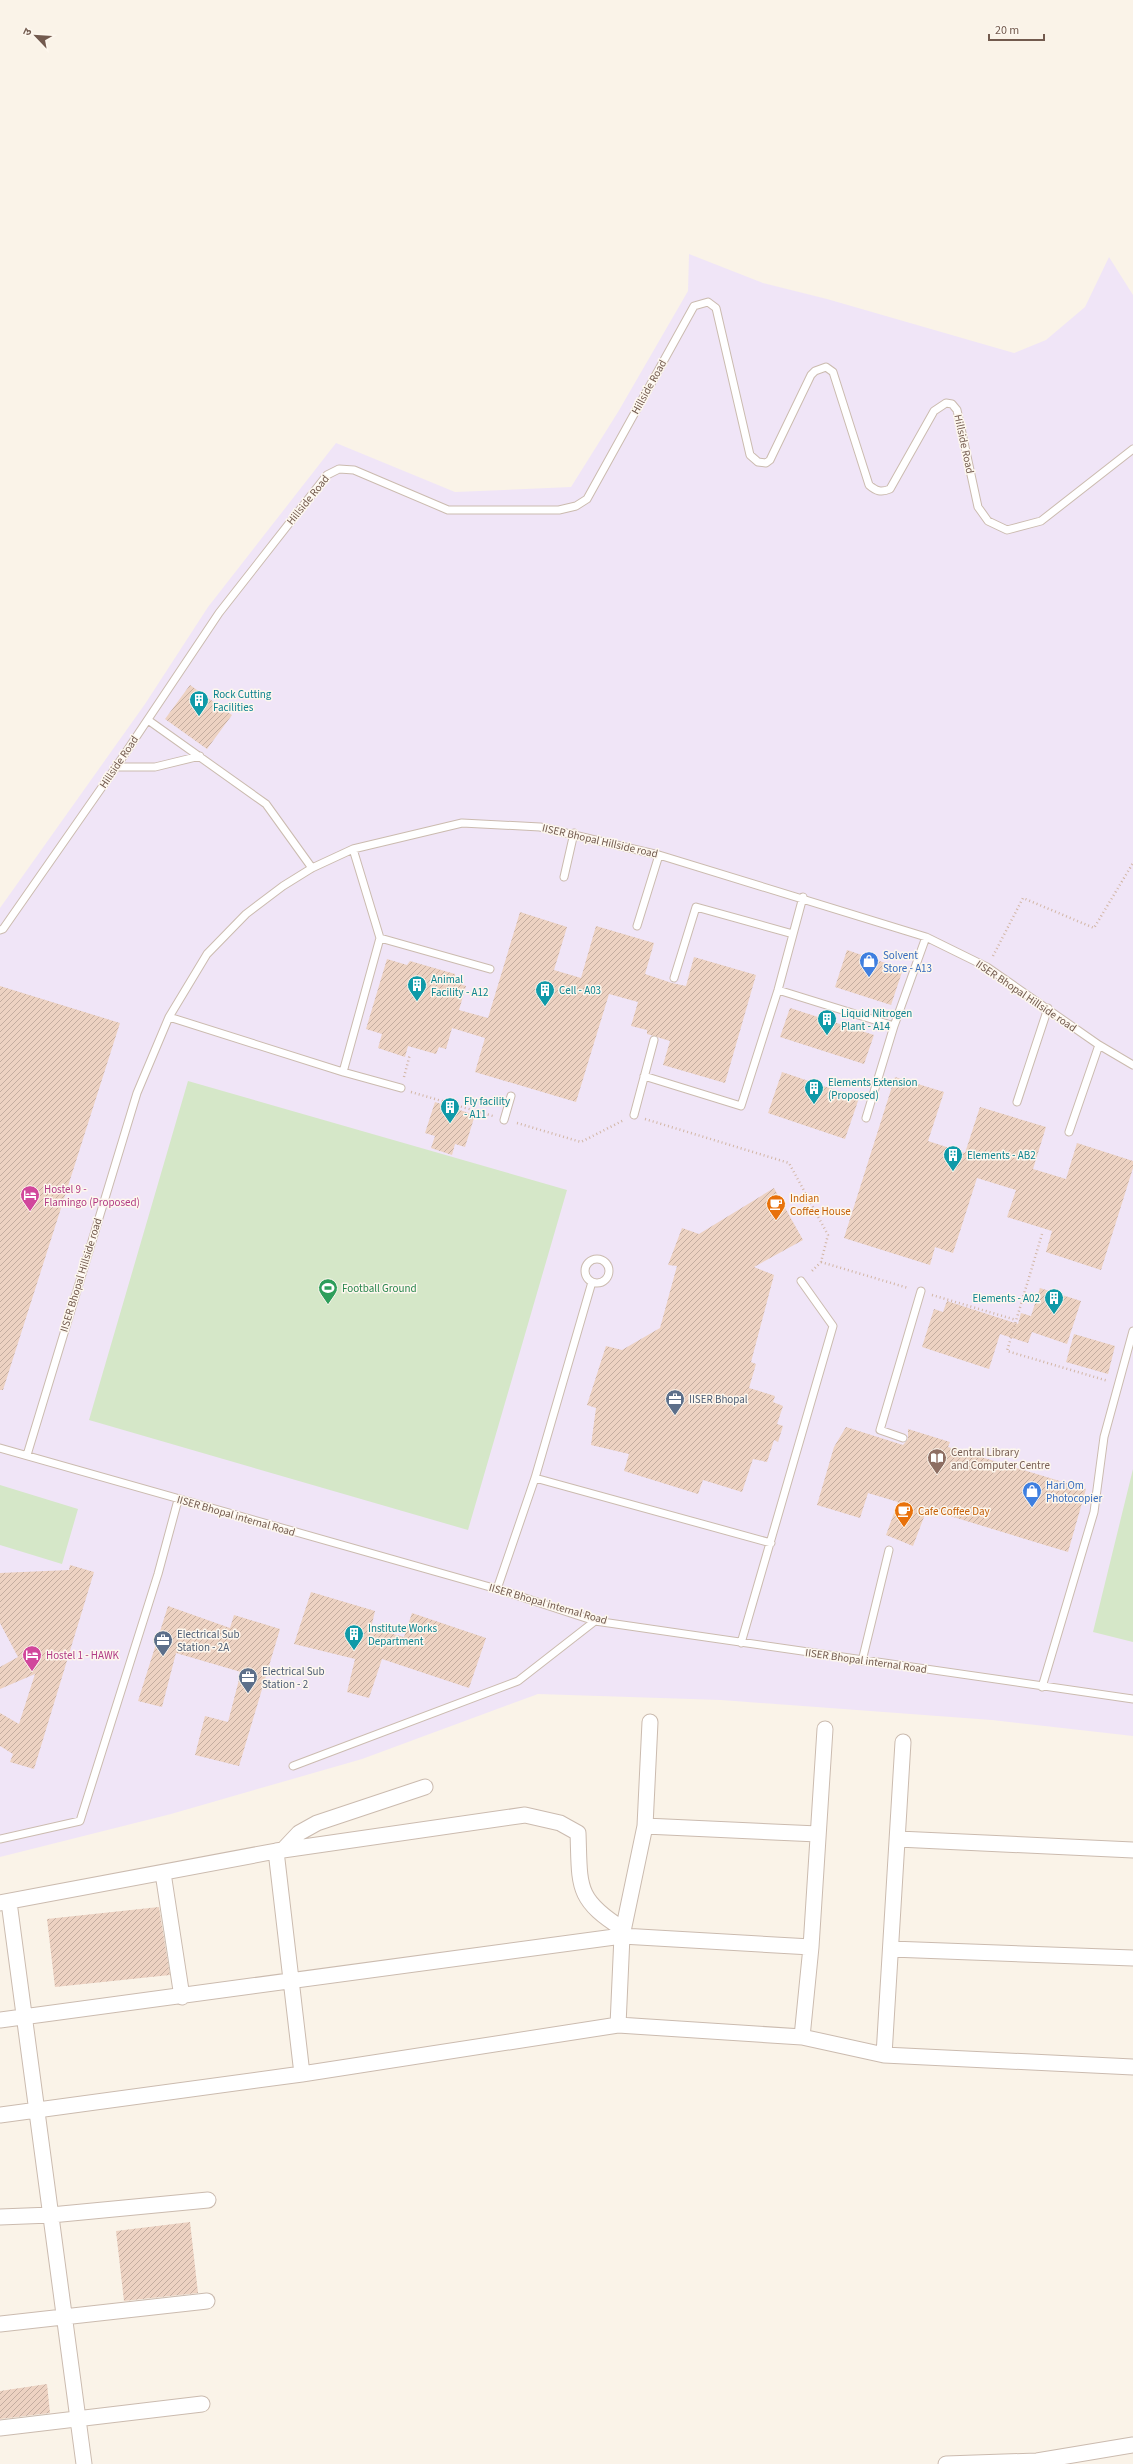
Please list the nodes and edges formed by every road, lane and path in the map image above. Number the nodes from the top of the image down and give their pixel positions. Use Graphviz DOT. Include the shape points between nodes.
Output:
graph roads {
  1 [pos="1133,449"];
  2 [pos="148,720"];
  3 [pos="200,756"];
  4 [pos="116,767"];
  5 [pos="574,833"];
  6 [pos="353,849"];
  7 [pos="659,855"];
  8 [pos="1133,863"];
  9 [pos="312,868"];
  10 [pos="564,877"];
  11 [pos="803,897"];
  12 [pos="637,926"];
  13 [pos="0,930"];
  14 [pos="793,934"];
  15 [pos="926,937"];
  16 [pos="380,938"];
  17 [pos="987,967"];
  18 [pos="490,969"];
  19 [pos="674,978"];
  20 [pos="778,990"];
  21 [pos="1048,1008"];
  22 [pos="169,1017"];
  23 [pos="894,1026"];
  24 [pos="654,1040"];
  25 [pos="1099,1045"];
  26 [pos="410,1054"];
  27 [pos="1133,1065"];
  28 [pos="343,1072"];
  29 [pos="644,1076"];
  30 [pos="401,1088"];
  31 [pos="511,1096"];
  32 [pos="1017,1102"];
  33 [pos="634,1115"];
  34 [pos="866,1118"];
  35 [pos="504,1120"];
  36 [pos="1069,1132"];
  37 [pos="1042,1234"];
  38 [pos="822,1262"];
  39 [pos="801,1280"];
  40 [pos="592,1282"];
  41 [pos="921,1291"];
  42 [pos="1133,1331"];
  43 [pos="1118,1384"];
  44 [pos="904,1438"];
  45 [pos="0,1448"];
  46 [pos="27,1454"];
  47 [pos="535,1478"];
  48 [pos="178,1500"];
  49 [pos="772,1543"];
  50 [pos="889,1550"];
  51 [pos="497,1589"];
  52 [pos="595,1621"];
  53 [pos="741,1643"];
  54 [pos="862,1661"];
  55 [pos="1042,1687"];
  56 [pos="1133,1699"];
  57 [pos="650,1722"];
  58 [pos="825,1729"];
  59 [pos="903,1742"];
  60 [pos="293,1766"];
  61 [pos="425,1786"];
  62 [pos="645,1826"];
  63 [pos="818,1834"];
  64 [pos="0,1839"];
  65 [pos="898,1839"];
  66 [pos="280,1850"];
  67 [pos="1133,1850"];
  68 [pos="163,1873"];
  69 [pos="4,1902"];
  70 [pos="623,1932"];
  71 [pos="811,1947"];
  72 [pos="891,1949"];
  73 [pos="1133,1958"];
  74 [pos="291,1982"];
  75 [pos="182,1996"];
  76 [pos="24,2018"];
  77 [pos="0,2020"];
  78 [pos="618,2026"];
  79 [pos="802,2037"];
  80 [pos="884,2055"];
  81 [pos="1133,2067"];
  82 [pos="302,2074"];
  83 [pos="37,2111"];
  84 [pos="0,2115"];
  85 [pos="208,2200"];
  86 [pos="51,2215"];
  87 [pos="0,2217"];
  88 [pos="207,2301"];
  89 [pos="64,2317"];
  90 [pos="0,2324"];
  91 [pos="202,2404"];
  92 [pos="78,2419"];
  93 [pos="0,2428"];
  94 [pos="1133,2445"];
  95 [pos="84,2464"];
  96 [pos="946,2464"];
  1 -- 2 [label="lane, Hillside Road" via="1041,521 1007,530 988,521 978,507 957,410 952,404 946,403 934,411 890,489 884,492 876,491 869,485 832,372 826,367 811,375 770,460 758,462 750,455 716,308 708,302 702,302 694,306 582,504 559,510 455,511 354,470 333,471 327,475 219,613"];
  2 -- 3 [label="lane"];
  2 -- 4 [label="lane, Hillside Road"];
  3 -- 4 [label="lane" via="155,767"];
  3 -- 9 [label="lane" via="266,804"];
  4 -- 13 [label="lane, Hillside Road" via="3,930"];
  5 -- 6 [label="lane, IISER Bhopal Hillside road" via="540,827 462,823"];
  5 -- 7 [label="lane, IISER Bhopal Hillside road"];
  5 -- 10 [label="lane"];
  6 -- 9 [label="lane, IISER Bhopal Hillside road"];
  6 -- 16 [label="lane"];
  7 -- 11 [label="lane, IISER Bhopal Hillside road"];
  7 -- 12 [label="lane"];
  8 -- 17 [label="path" via="1094,928 1023,898"];
  9 -- 22 [label="lane, IISER Bhopal Hillside road" via="246,914 207,954"];
  11 -- 14 [label="lane"];
  11 -- 15 [label="lane, IISER Bhopal Hillside road"];
  14 -- 19 [label="lane" via="696,907"];
  14 -- 20 [label="lane"];
  15 -- 17 [label="lane, IISER Bhopal Hillside road"];
  15 -- 23 [label="lane"];
  16 -- 18 [label="lane"];
  16 -- 28 [label="lane"];
  17 -- 21 [label="lane, IISER Bhopal Hillside road"];
  20 -- 23 [label="lane"];
  20 -- 29 [label="lane" via="741,1106"];
  21 -- 25 [label="lane, IISER Bhopal Hillside road"];
  21 -- 32 [label="lane"];
  22 -- 28 [label="lane"];
  22 -- 46 [label="lane, IISER Bhopal Hillside road" via="137,1093"];
  23 -- 34 [label="lane"];
  24 -- 29 [label="lane"];
  25 -- 27 [label="lane, IISER Bhopal Hillside road"];
  25 -- 36 [label="lane"];
  26 -- 30 [label="path"];
  28 -- 30 [label="lane"];
  29 -- 33 [label="lane"];
  30 -- 35 [label="path"];
  31 -- 35 [label="lane"];
  33 -- 35 [label="path" via="581,1142"];
  33 -- 38 [label="path" via="789,1162 828,1235"];
  37 -- 43 [label="path" via="1007,1351"];
  39 -- 49 [label="lane" via="833,1326"];
  40 -- 47 [label="lane"];
  41 -- 44 [label="lane" via="880,1430"];
  42 -- 43 [label="lane"];
  43 -- 55 [label="lane" via="1104,1436 1094,1512"];
  45 -- 46 [label="lane, IISER Bhopal internal Road"];
  46 -- 48 [label="lane, IISER Bhopal internal Road"];
  47 -- 49 [label="lane"];
  47 -- 51 [label="lane"];
  48 -- 51 [label="lane, IISER Bhopal internal Road"];
  48 -- 64 [label="lane" via="158,1574 80,1821"];
  49 -- 53 [label="lane"];
  50 -- 54 [label="lane"];
  51 -- 52 [label="lane, IISER Bhopal internal Road"];
  52 -- 53 [label="lane, IISER Bhopal internal Road"];
  52 -- 60 [label="lane" via="518,1681"];
  53 -- 54 [label="lane, IISER Bhopal internal Road"];
  54 -- 55 [label="lane, IISER Bhopal internal Road"];
  55 -- 56 [label="lane, IISER Bhopal internal Road"];
  57 -- 62 [label="street"];
  58 -- 63 [label="street"];
  59 -- 65 [label="street"];
  61 -- 66 [label="street" via="317,1823 299,1833"];
  62 -- 63 [label="street"];
  62 -- 70 [label="street"];
  63 -- 71 [label="street"];
  65 -- 67 [label="street"];
  65 -- 72 [label="street"];
  66 -- 68 [label="street"];
  66 -- 70 [label="street" via="525,1815 544,1818 578,1833 580,1880 584,1893 599,1914"];
  66 -- 74 [label="street"];
  68 -- 69 [label="street"];
  68 -- 75 [label="street"];
  69 -- 76 [label="street"];
  70 -- 71 [label="street"];
  70 -- 74 [label="street"];
  70 -- 78 [label="street"];
  71 -- 79 [label="street"];
  72 -- 73 [label="street"];
  72 -- 80 [label="street"];
  74 -- 75 [label="street"];
  74 -- 82 [label="street"];
  75 -- 76 [label="street"];
  76 -- 77 [label="street"];
  76 -- 83 [label="street"];
  78 -- 79 [label="street"];
  78 -- 82 [label="street"];
  79 -- 80 [label="street"];
  80 -- 81 [label="street"];
  82 -- 83 [label="street"];
  83 -- 84 [label="street"];
  83 -- 86 [label="street"];
  85 -- 86 [label="street"];
  86 -- 87 [label="street"];
  86 -- 89 [label="street"];
  88 -- 89 [label="street"];
  89 -- 90 [label="street"];
  89 -- 92 [label="street"];
  91 -- 92 [label="street"];
  92 -- 93 [label="street"];
  92 -- 95 [label="street"];
  94 -- 96 [label="street" via="1037,2461"];
}
